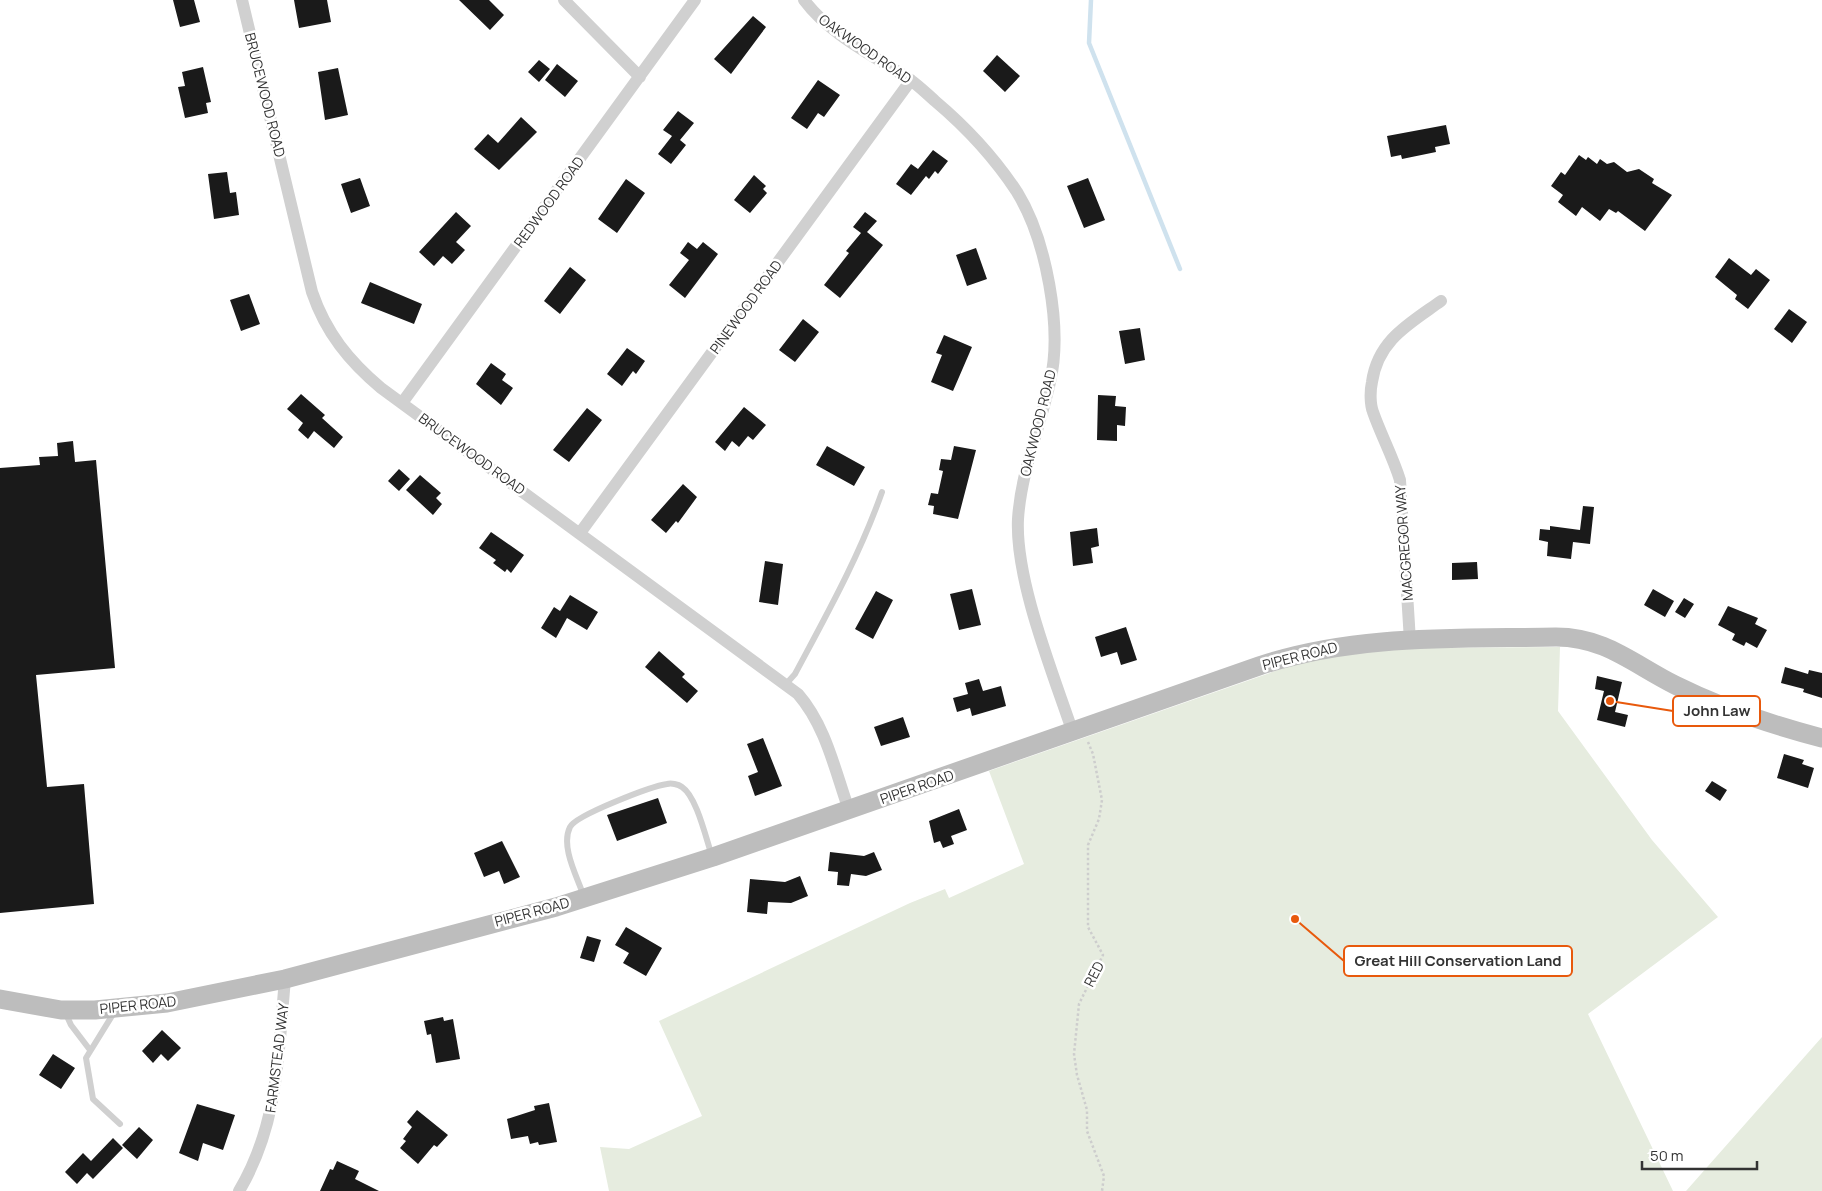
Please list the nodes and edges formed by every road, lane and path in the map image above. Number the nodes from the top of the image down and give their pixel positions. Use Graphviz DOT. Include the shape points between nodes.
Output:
graph roads {
  1 [pos="242,0"];
  2 [pos="564,0"];
  3 [pos="695,0"];
  4 [pos="804,0"];
  5 [pos="640,77"];
  6 [pos="911,80"];
  7 [pos="1441,301"];
  8 [pos="402,403"];
  9 [pos="882,492"];
  10 [pos="580,534"];
  11 [pos="1410,641"];
  12 [pos="786,684"];
  13 [pos="1078,731"];
  14 [pos="1822,738"];
  15 [pos="849,810"];
  16 [pos="713,858"];
  17 [pos="584,898"];
  18 [pos="285,979"];
  19 [pos="0,999"];
  20 [pos="117,1008"];
  21 [pos="65,1010"];
  22 [pos="90,1050"];
  23 [pos="120,1124"];
  24 [pos="239,1191"];
  25 [pos="1102,1191"];
  1 -- 8 [label="street, BRUCEWOOD ROAD" via="320,314 350,359"];
  2 -- 5 [label="street"];
  3 -- 5 [label="street, REDWOOD ROAD"];
  4 -- 6 [label="street, OAKWOOD ROAD" via="832,29"];
  5 -- 8 [label="street, REDWOOD ROAD"];
  6 -- 10 [label="street, PINEWOOD ROAD"];
  6 -- 13 [label="street, OAKWOOD ROAD" via="964,125 994,159 1018,195 1041,249 1052,296 1055,331 1051,379 1023,484 1018,520 1024,574 1032,606"];
  7 -- 11 [label="street, MACGREGOR WAY" via="1402,329 1383,348 1374,367 1371,389 1372,411 1395,461 1400,480"];
  8 -- 10 [label="street, BRUCEWOOD ROAD"];
  9 -- 12 [label="lane" via="853,564 795,674"];
  10 -- 12 [label="street, BRUCEWOOD ROAD"];
  11 -- 13 [label="street, PIPER ROAD" via="1339,646 1284,658"];
  11 -- 14 [label="street, PIPER ROAD" via="1566,637 1592,641 1688,691 1767,723"];
  12 -- 15 [label="street, BRUCEWOOD ROAD" via="803,699 815,718"];
  13 -- 15 [label="street, PIPER ROAD"];
  13 -- 25 [label="path, RED" via="1093,754 1102,800 1099,819 1088,845 1088,927 1103,955 1079,1004 1074,1054 1087,1110 1087,1131 1104,1176"];
  15 -- 16 [label="street, PIPER ROAD"];
  16 -- 17 [label="street, PIPER ROAD"];
  16 -- 17 [label="lane" via="687,792 675,784 661,786 573,822 569,828 568,845"];
  17 -- 18 [label="street, PIPER ROAD"];
  18 -- 20 [label="street, PIPER ROAD" via="168,1003"];
  18 -- 24 [label="street, FARMSTEAD WAY" via="271,1116 258,1156"];
  19 -- 21 [label="street, PIPER ROAD"];
  20 -- 21 [label="street, PIPER ROAD"];
  20 -- 22 [label="lane"];
  21 -- 22 [label="lane" via="71,1025"];
  22 -- 23 [label="lane" via="86,1058 93,1099"];
}
